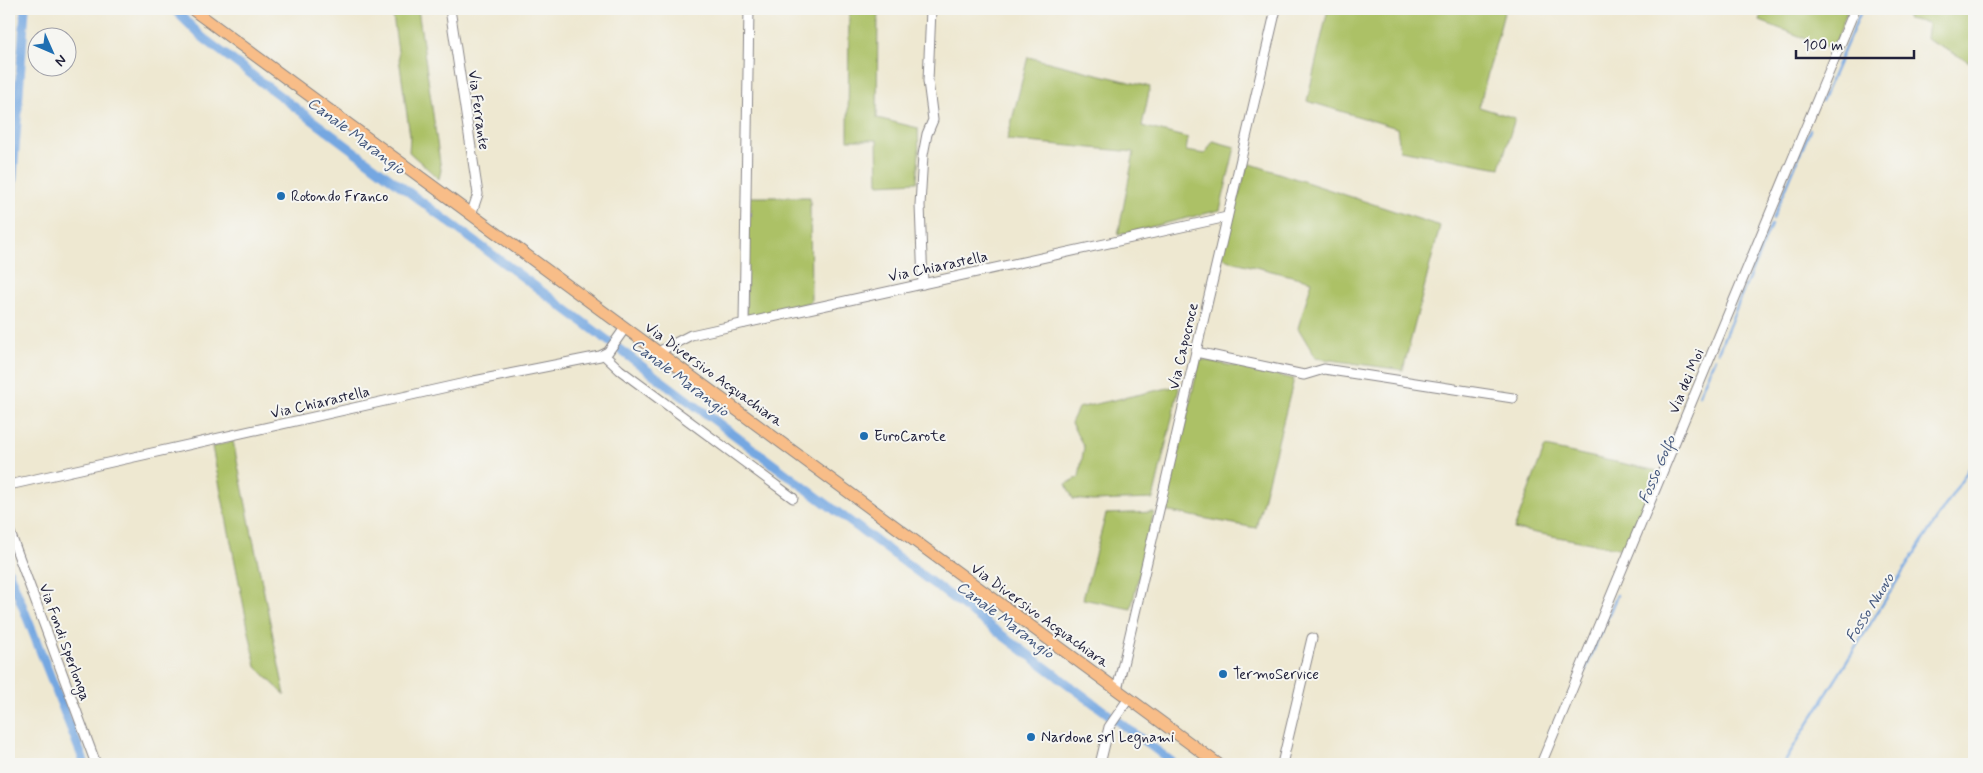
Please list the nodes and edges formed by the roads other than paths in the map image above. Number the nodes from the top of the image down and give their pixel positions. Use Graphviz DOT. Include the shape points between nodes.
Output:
graph roads {
  1 [pos="192,9"];
  2 [pos="450,9"];
  3 [pos="749,9"];
  4 [pos="932,9"];
  5 [pos="1276,9"];
  6 [pos="1855,9"];
  7 [pos="471,214"];
  8 [pos="1228,217"];
  9 [pos="922,284"];
  10 [pos="744,323"];
  11 [pos="622,332"];
  12 [pos="658,352"];
  13 [pos="1196,352"];
  14 [pos="606,353"];
  15 [pos="1513,398"];
  16 [pos="9,485"];
  17 [pos="793,498"];
  18 [pos="9,530"];
  19 [pos="1312,638"];
  20 [pos="1117,690"];
  21 [pos="1127,702"];
  22 [pos="96,764"];
  23 [pos="1100,764"];
  24 [pos="1218,764"];
  25 [pos="1282,764"];
  26 [pos="1541,764"];
  1 -- 7 [label="main road, Via Diversivo Acquachiara"];
  2 -- 7 [label="street, Via Ferrante" via="478,194"];
  3 -- 10 [label="street"];
  4 -- 9 [label="street" via="928,81 932,120 923,156 920,205"];
  5 -- 8 [label="street, Via Capocroce"];
  6 -- 26 [label="street, Via dei Moi"];
  7 -- 11 [label="main road, Via Diversivo Acquachiara"];
  8 -- 9 [label="street, Via Chiarastella"];
  8 -- 13 [label="street, Via Capocroce"];
  9 -- 10 [label="street, Via Chiarastella"];
  10 -- 12 [label="street, Via Chiarastella" via="691,335"];
  11 -- 12 [label="main road, Via Diversivo Acquachiara"];
  11 -- 14 [label="street"];
  12 -- 20 [label="main road, Via Diversivo Acquachiara"];
  13 -- 15 [label="street" via="1304,375 1324,369"];
  13 -- 20 [label="street, Via Capocroce"];
  14 -- 16 [label="street, Via Chiarastella"];
  14 -- 17 [label="street" via="620,370"];
  18 -- 22 [label="street, Via Fondi Sperlonga"];
  19 -- 25 [label="street"];
  20 -- 21 [label="main road, Via Diversivo Acquachiara"];
  21 -- 23 [label="street" via="1110,727"];
  21 -- 24 [label="main road, Via Diversivo Acquachiara"];
}
